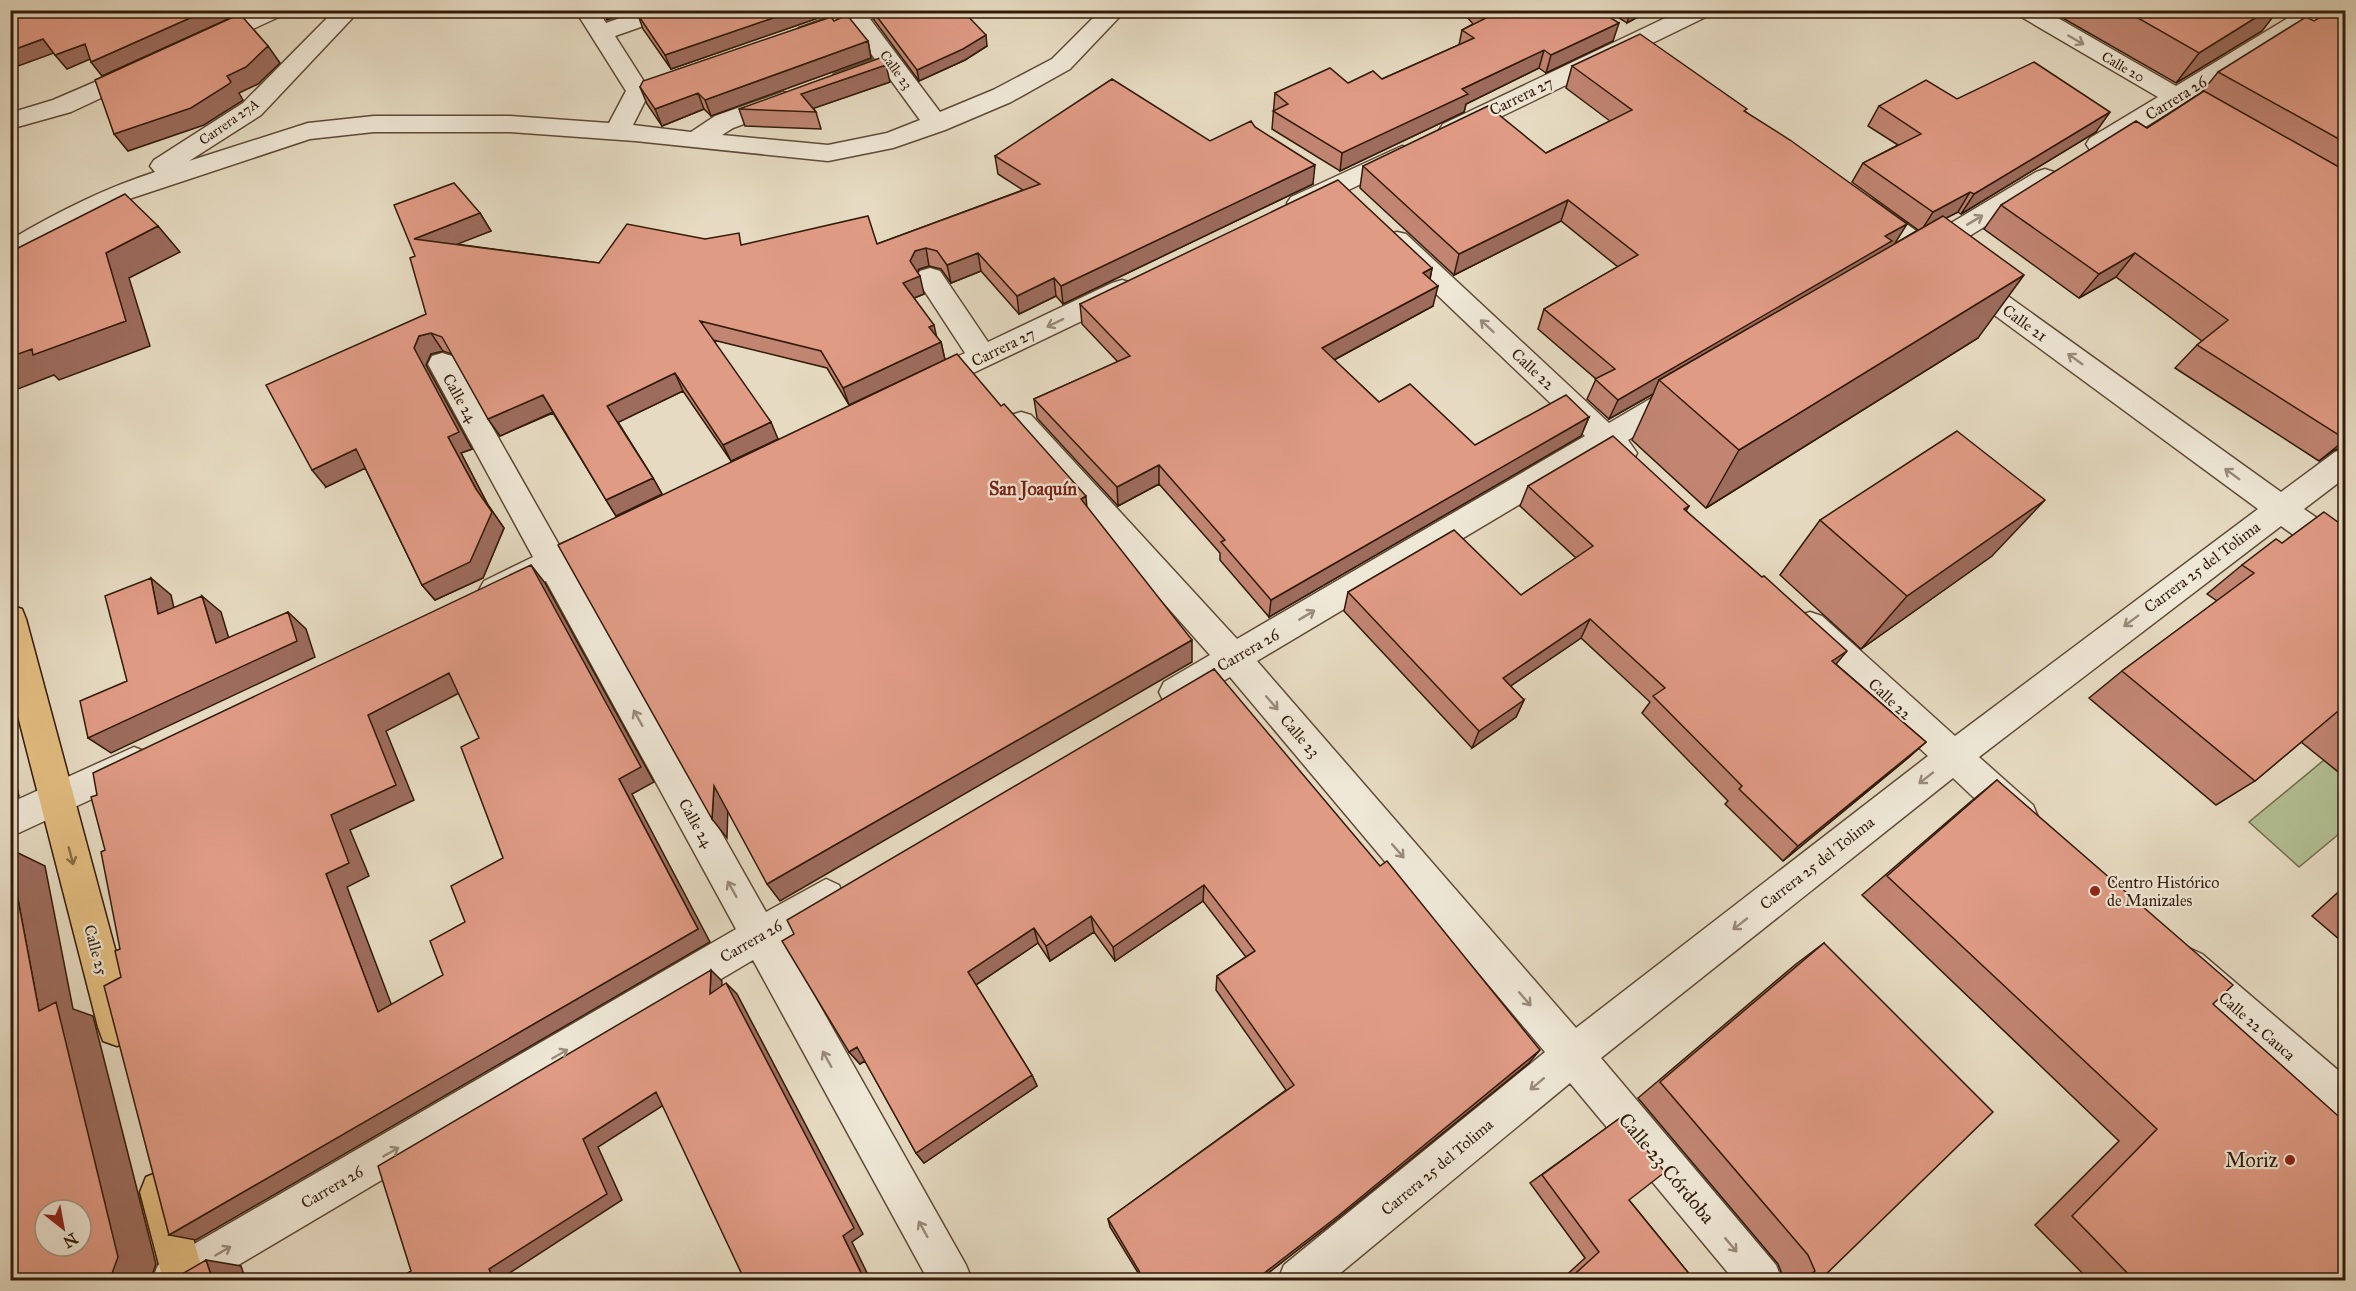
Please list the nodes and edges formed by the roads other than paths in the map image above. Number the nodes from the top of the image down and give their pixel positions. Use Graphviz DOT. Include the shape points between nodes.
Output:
graph roads {
  1 [pos="275,10"];
  2 [pos="349,10"];
  3 [pos="586,10"];
  4 [pos="667,10"];
  5 [pos="1115,10"];
  6 [pos="1702,10"];
  7 [pos="2026,10"];
  8 [pos="2318,10"];
  9 [pos="865,14"];
  10 [pos="1610,26"];
  11 [pos="600,33"];
  12 [pos="791,39"];
  13 [pos="1646,48"];
  14 [pos="187,50"];
  15 [pos="890,62"];
  16 [pos="156,64"];
  17 [pos="2176,98"];
  18 [pos="10,121"];
  19 [pos="2216,121"];
  20 [pos="936,124"];
  21 [pos="617,132"];
  22 [pos="696,141"];
  23 [pos="1310,168"];
  24 [pos="123,192"];
  25 [pos="1347,193"];
  26 [pos="1848,195"];
  27 [pos="1274,216"];
  28 [pos="1381,226"];
  29 [pos="1925,251"];
  30 [pos="10,253"];
  31 [pos="1894,269"];
  32 [pos="930,278"];
  33 [pos="1144,279"];
  34 [pos="983,357"];
  35 [pos="442,364"];
  36 [pos="1709,378"];
  37 [pos="897,398"];
  38 [pos="1021,423"];
  39 [pos="1606,438"];
  40 [pos="2346,460"];
  41 [pos="1641,470"];
  42 [pos="2280,508"];
  43 [pos="628,527"];
  44 [pos="2346,556"];
  45 [pos="553,562"];
  46 [pos="467,604"];
  47 [pos="1788,606"];
  48 [pos="10,619"];
  49 [pos="1234,658"];
  50 [pos="1151,707"];
  51 [pos="165,748"];
  52 [pos="1953,757"];
  53 [pos="56,800"];
  54 [pos="10,821"];
  55 [pos="2041,836"];
  56 [pos="852,882"];
  57 [pos="759,937"];
  58 [pos="2165,946"];
  59 [pos="1573,1055"];
  60 [pos="127,1066"];
  61 [pos="2346,1104"];
  62 [pos="152,1159"];
  63 [pos="180,1279"];
  64 [pos="951,1281"];
  65 [pos="1299,1281"];
  66 [pos="1761,1281"];
  1 -- 14 [label="street"];
  2 -- 24 [label="street, Carrera 27A" via="252,109"];
  3 -- 11 [label="street"];
  4 -- 11 [label="street"];
  5 -- 20 [label="street" via="1061,64 1002,96"];
  6 -- 13 [label="street, Carrera 27"];
  7 -- 17 [label="street, Calle 20, one-way"];
  8 -- 17 [label="street, Carrera 26" via="2274,26"];
  9 -- 12 [label="street"];
  9 -- 15 [label="street, Calle 23"];
  10 -- 13 [label="street"];
  11 -- 21 [label="street" via="649,87"];
  13 -- 25 [label="street, Carrera 27" via="1429,141"];
  15 -- 20 [label="street, Calle 23"];
  15 -- 22 [label="street" via="724,122"];
  16 -- 18 [label="street" via="62,106"];
  17 -- 19 [label="street, Calle 20"];
  29 -- 17 [label="street, Carrera 26, one-way"];
  20 -- 22 [label="street" via="893,140 828,153"];
  21 -- 22 [label="street"];
  21 -- 24 [label="street" via="510,124 374,124 308,131"];
  23 -- 25 [label="street"];
  24 -- 30 [label="street" via="67,218"];
  25 -- 27 [label="street, Carrera 27"];
  26 -- 29 [label="street, Calle 21"];
  39 -- 28 [label="street, Calle 22, one-way"];
  29 -- 31 [label="street, Carrera 26"];
  42 -- 29 [label="street, Calle 21, one-way"];
  32 -- 34 [label="street"];
  33 -- 34 [label="street, Carrera 27, one-way"];
  34 -- 37 [label="street, Carrera 27"];
  35 -- 45 [label="street, Calle 24"];
  36 -- 39 [label="street, Carrera 26"];
  38 -- 49 [label="street, Calle 23"];
  39 -- 41 [label="street, Calle 22"];
  49 -- 39 [label="street, Carrera 26, one-way"];
  40 -- 42 [label="street, Carrera 25 del Tolima"];
  42 -- 44 [label="street, Calle 21"];
  42 -- 52 [label="street, Carrera 25 del Tolima, one-way"];
  43 -- 45 [label="street"];
  45 -- 46 [label="street"];
  57 -- 45 [label="street, Calle 24, one-way"];
  47 -- 52 [label="street, Calle 22"];
  48 -- 53 [label="main road, Calle 25"];
  49 -- 50 [label="street, Carrera 26"];
  49 -- 59 [label="street, Calle 23, one-way"];
  51 -- 53 [label="street"];
  52 -- 55 [label="street"];
  52 -- 59 [label="street, Carrera 25 del Tolima, one-way"];
  53 -- 54 [label="street"];
  53 -- 60 [label="main road, Calle 25, one-way"];
  56 -- 57 [label="street, Carrera 26"];
  63 -- 57 [label="street, Carrera 26, one-way"];
  64 -- 57 [label="street, Calle 24, one-way"];
  58 -- 61 [label="street, Calle 22 Cauca"];
  59 -- 65 [label="street, Carrera 25 del Tolima, one-way"];
  59 -- 66 [label="street, Calle 23 Córdoba, one-way"];
  62 -- 63 [label="main road"];
}
